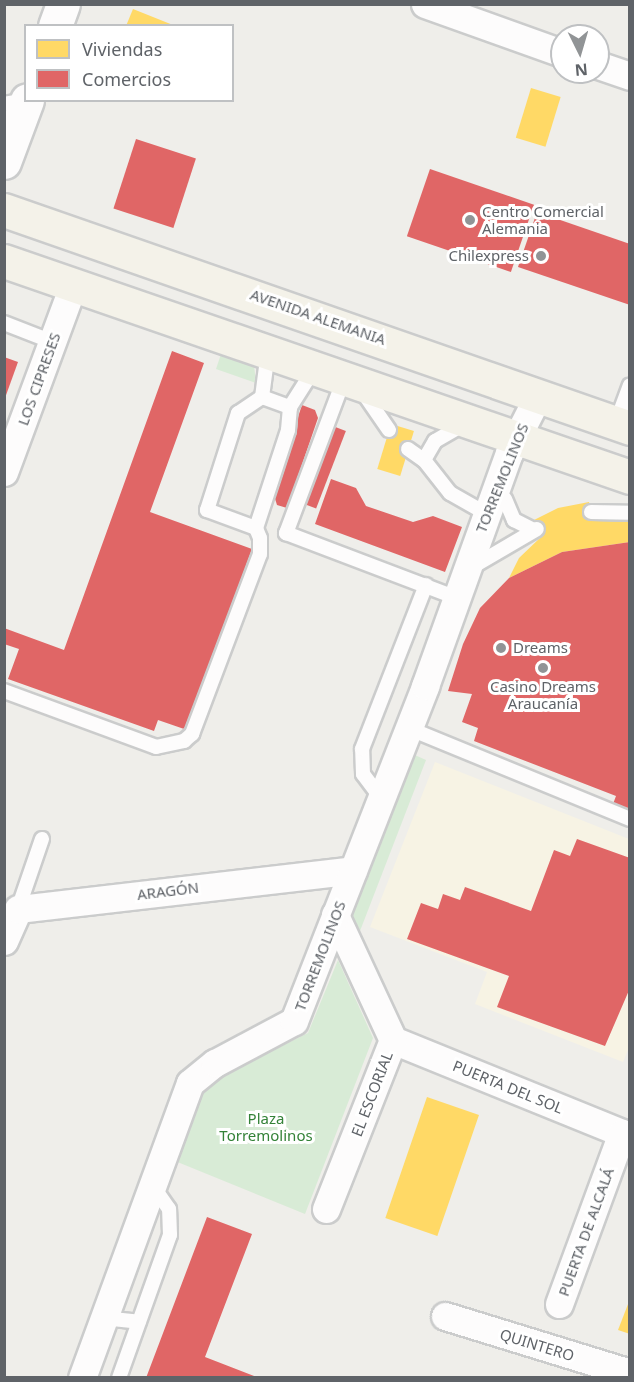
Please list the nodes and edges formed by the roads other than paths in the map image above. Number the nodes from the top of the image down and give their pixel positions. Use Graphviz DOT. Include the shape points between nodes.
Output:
graph roads {
  1 [pos="63,4"];
  2 [pos="425,4"];
  3 [pos="56,24"];
  4 [pos="550,48"];
  5 [pos="610,69"];
  6 [pos="630,76"];
  7 [pos="24,100"];
  8 [pos="25,102"];
  9 [pos="4,104"];
  10 [pos="4,162"];
  11 [pos="4,210"];
  12 [pos="4,261"];
  13 [pos="74,285"];
  14 [pos="4,323"];
  15 [pos="53,342"];
  16 [pos="268,352"];
  17 [pos="339,377"];
  18 [pos="630,385"];
  19 [pos="538,396"];
  20 [pos="262,397"];
  21 [pos="290,407"];
  22 [pos="471,423"];
  23 [pos="623,426"];
  24 [pos="389,430"];
  25 [pos="521,440"];
  26 [pos="408,449"];
  27 [pos="424,460"];
  28 [pos="4,472"];
  29 [pos="630,477"];
  30 [pos="496,507"];
  31 [pos="591,512"];
  32 [pos="630,513"];
  33 [pos="256,528"];
  34 [pos="479,563"];
  35 [pos="426,585"];
  36 [pos="457,597"];
  37 [pos="425,686"];
  38 [pos="4,691"];
  39 [pos="408,728"];
  40 [pos="381,798"];
  41 [pos="630,819"];
  42 [pos="42,839"];
  43 [pos="353,870"];
  44 [pos="18,909"];
  45 [pos="335,915"];
  46 [pos="4,941"];
  47 [pos="393,1040"];
  48 [pos="626,1135"];
  49 [pos="151,1183"];
  50 [pos="326,1209"];
  51 [pos="560,1304"];
  52 [pos="446,1316"];
  53 [pos="103,1318"];
  54 [pos="139,1322"];
  55 [pos="630,1373"];
  56 [pos="82,1377"];
  57 [pos="119,1377"];
  1 -- 3 [label="main road"];
  2 -- 4 [label="street"];
  5 -- 6 [label="street"];
  7 -- 9 [label="lane"];
  8 -- 10 [label="main road"];
  11 -- 19 [label="main road, AVENIDA ALEMANIA"];
  12 -- 13 [label="main road"];
  13 -- 15 [label="street, LOS CIPRESES"];
  13 -- 16 [label="main road"];
  14 -- 15 [label="lane"];
  15 -- 28 [label="street, LOS CIPRESES"];
  16 -- 17 [label="main road"];
  16 -- 20 [label="lane"];
  17 -- 21 [label="lane"];
  17 -- 22 [label="main road"];
  17 -- 24 [label="lane"];
  17 -- 35 [label="lane" via="286,533"];
  18 -- 23 [label="lane"];
  19 -- 23 [label="main road, AVENIDA ALEMANIA"];
  19 -- 25 [label="street, TORREMOLINOS"];
  20 -- 21 [label="lane"];
  20 -- 33 [label="lane" via="238,413 207,510"];
  21 -- 33 [label="lane" via="288,430"];
  22 -- 25 [label="main road"];
  22 -- 27 [label="lane" via="445,432"];
  25 -- 29 [label="main road"];
  25 -- 30 [label="street, TORREMOLINOS"];
  26 -- 27 [label="lane"];
  27 -- 30 [label="lane" via="450,493"];
  30 -- 34 [label="street, TORREMOLINOS"];
  30 -- 34 [label="lane" via="536,529"];
  30 -- 36 [label="street, TORREMOLINOS"];
  31 -- 32 [label="lane"];
  33 -- 38 [label="lane" via="260,554 192,734 184,741 156,747"];
  34 -- 37 [label="street, TORREMOLINOS" via="441,658"];
  35 -- 36 [label="lane"];
  35 -- 40 [label="lane" via="362,749 363,774"];
  36 -- 37 [label="street, TORREMOLINOS"];
  37 -- 39 [label="street, TORREMOLINOS"];
  39 -- 40 [label="street, TORREMOLINOS"];
  39 -- 41 [label="lane"];
  40 -- 43 [label="street, TORREMOLINOS"];
  42 -- 44 [label="lane"];
  43 -- 44 [label="street, ARAGÓN"];
  43 -- 45 [label="street, TORREMOLINOS"];
  44 -- 46 [label="street"];
  45 -- 47 [label="street, EL ESCORIAL"];
  45 -- 49 [label="street, TORREMOLINOS" via="294,1021 215,1063 190,1083"];
  47 -- 48 [label="street, PUERTA DEL SOL"];
  47 -- 50 [label="street, EL ESCORIAL"];
  48 -- 51 [label="street, PUERTA DE ALCALÁ"];
  49 -- 53 [label="street, TORREMOLINOS"];
  49 -- 54 [label="lane" via="165,1199 171,1226"];
  52 -- 55 [label="street, QUINTERO"];
  53 -- 54 [label="lane"];
  53 -- 56 [label="street, TORREMOLINOS"];
  54 -- 57 [label="lane"];
}
